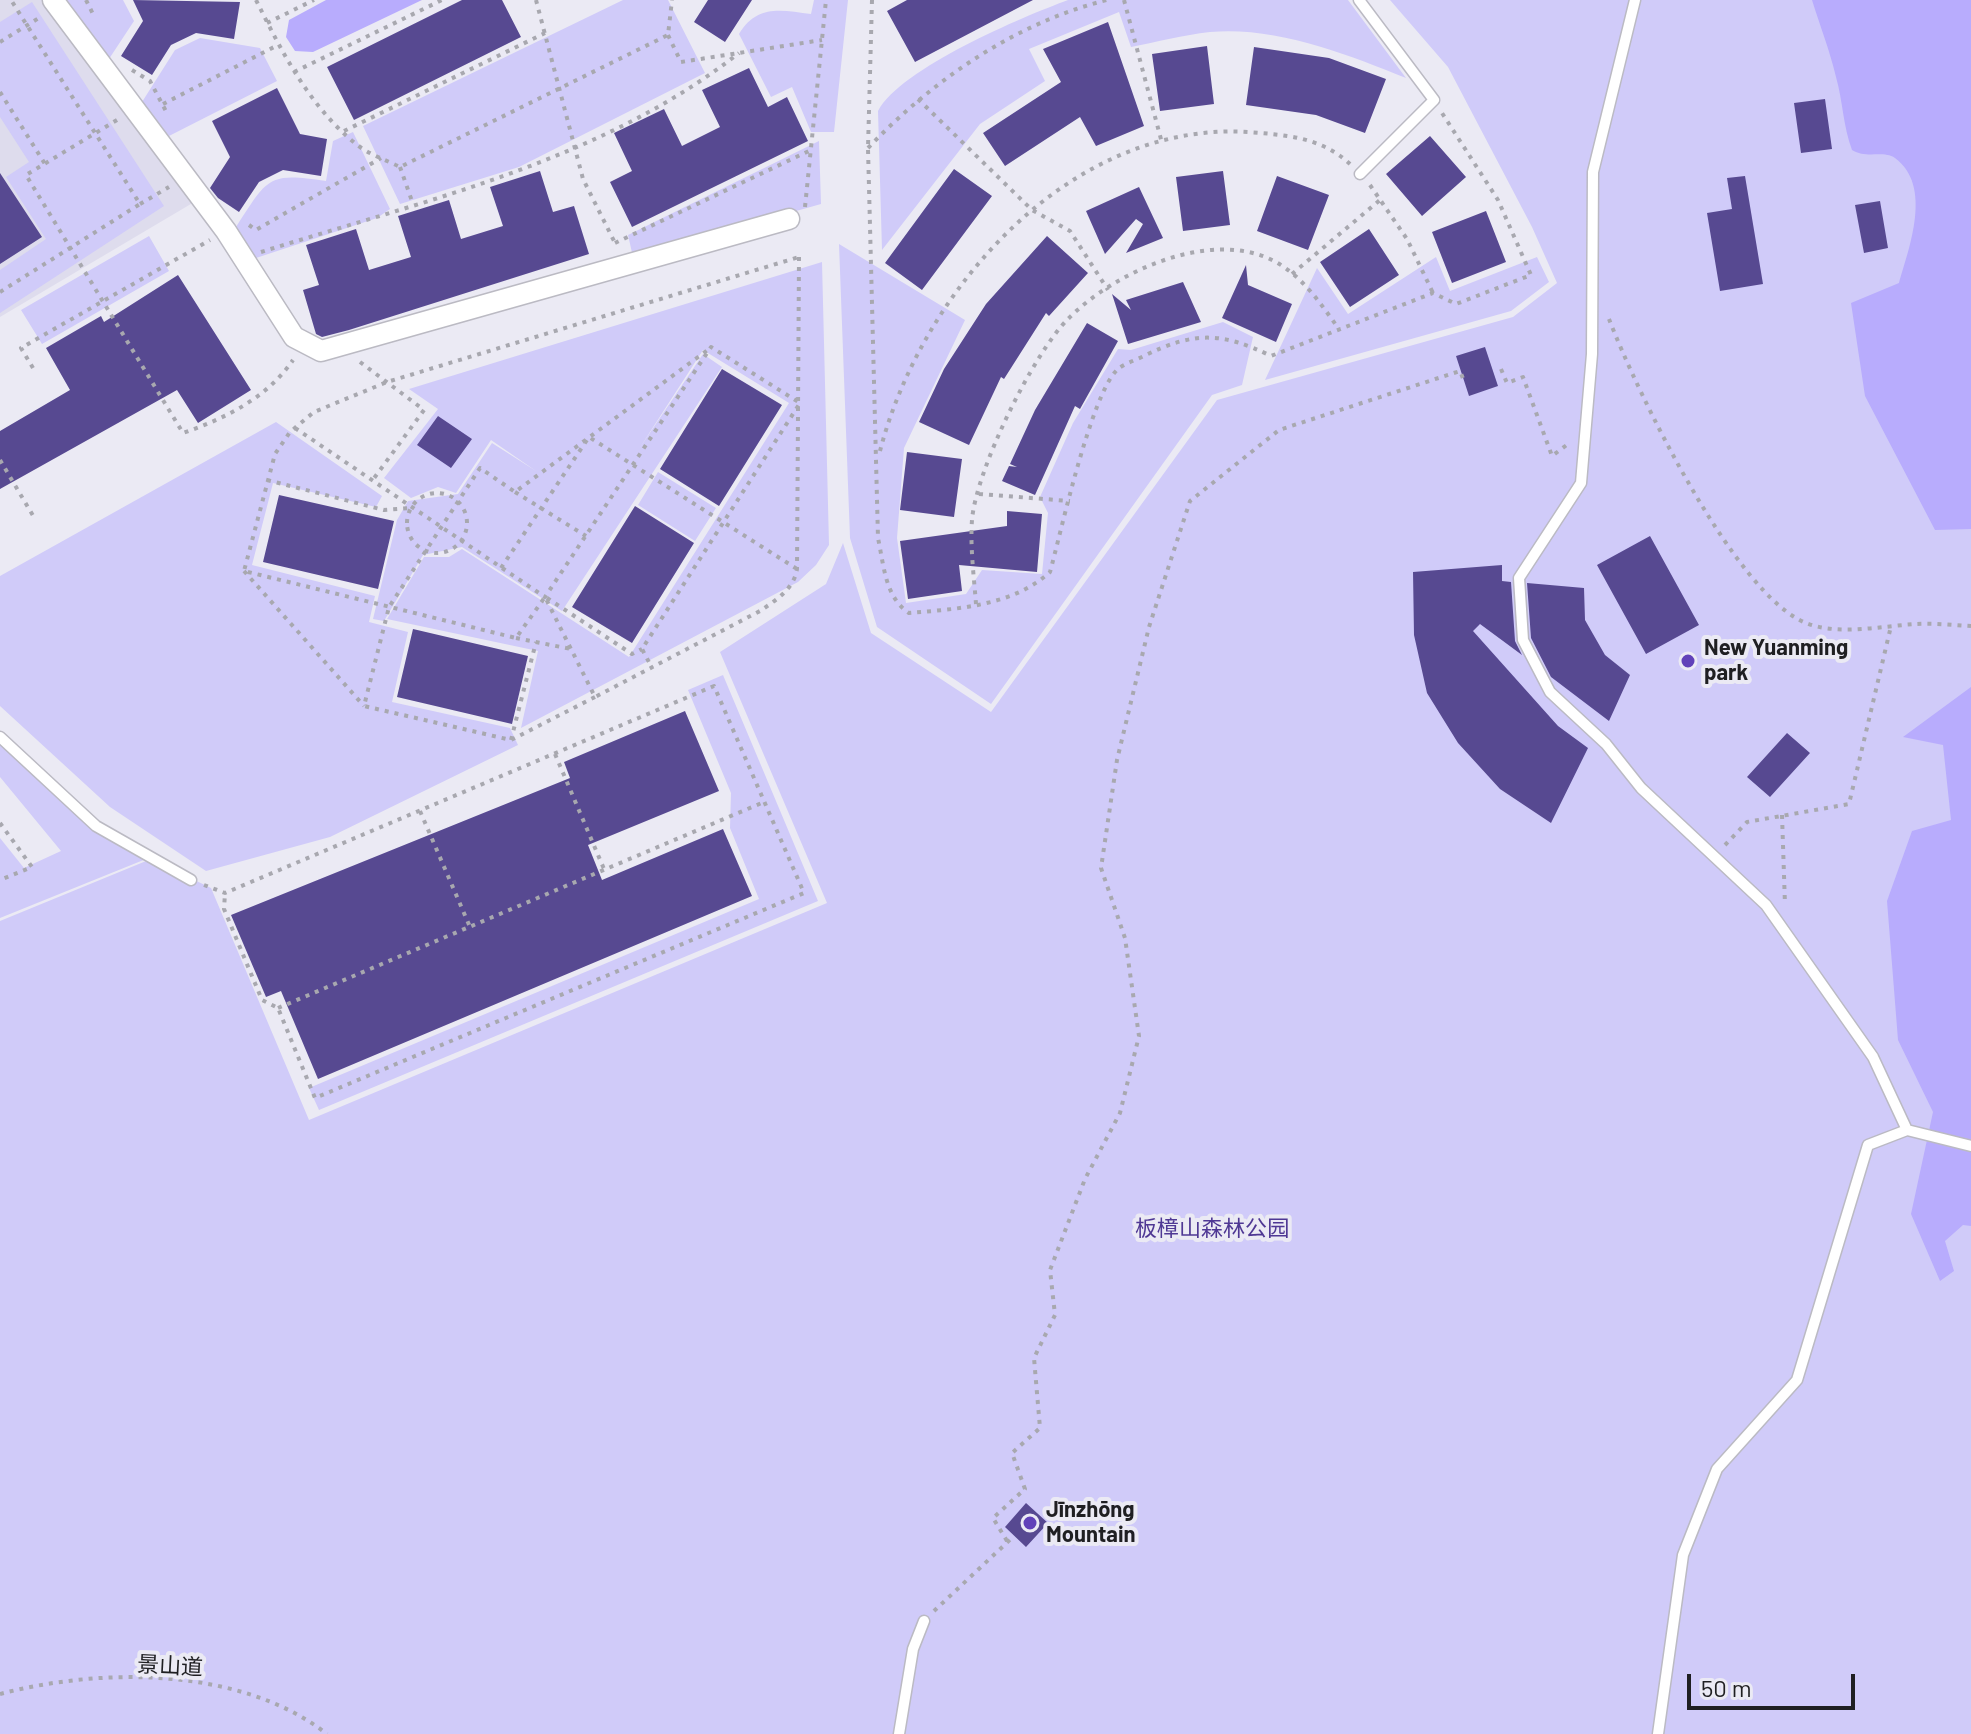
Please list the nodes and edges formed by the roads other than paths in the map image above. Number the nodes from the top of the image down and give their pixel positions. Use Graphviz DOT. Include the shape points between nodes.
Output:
graph roads {
  1 [pos="1359,0"];
  2 [pos="1635,0"];
  3 [pos="56,3"];
  4 [pos="1360,174"];
  5 [pos="789,219"];
  6 [pos="0,737"];
  7 [pos="191,880"];
  8 [pos="1907,1130"];
  9 [pos="1971,1146"];
  10 [pos="924,1621"];
  11 [pos="899,1734"];
  12 [pos="1658,1734"];
  1 -- 4 [label="lane" via="1434,100"];
  2 -- 8 [label="lane" via="1593,172 1592,354 1581,483 1519,578 1523,640 1550,692 1606,744 1641,788 1766,905 1873,1057"];
  3 -- 5 [label="street" via="186,178 235,227 243,257 294,337 321,351"];
  6 -- 7 [label="lane" via="96,826"];
  8 -- 9 [label="lane"];
  8 -- 12 [label="lane" via="1868,1145 1797,1380 1717,1469 1699,1512 1683,1555"];
  10 -- 11 [label="lane" via="913,1649"];
}
